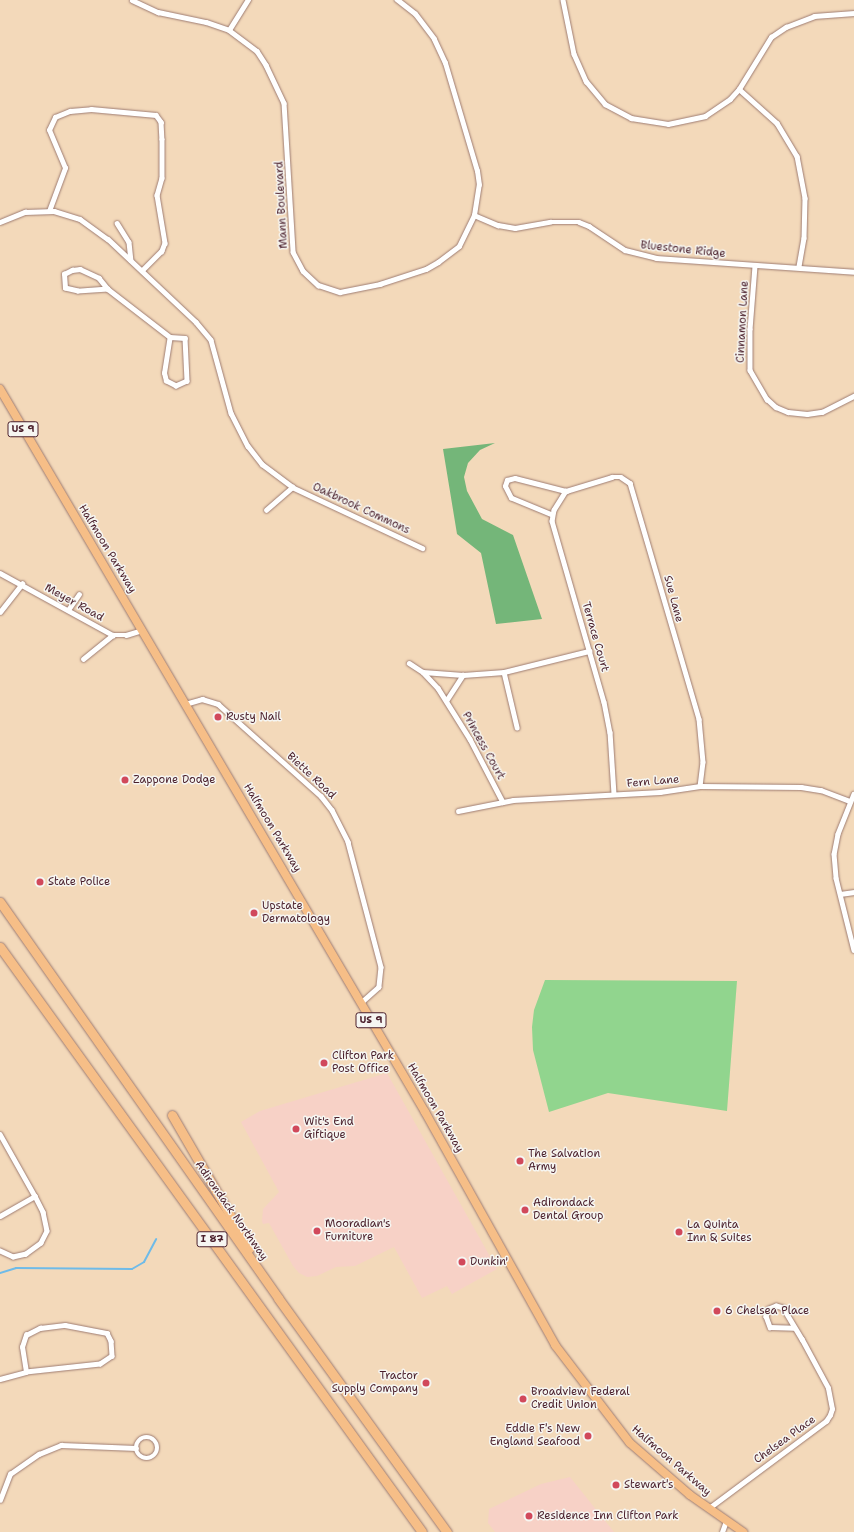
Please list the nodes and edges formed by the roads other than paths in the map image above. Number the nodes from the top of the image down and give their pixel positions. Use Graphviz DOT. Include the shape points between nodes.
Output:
graph roads {
  1 [pos="132,0"];
  2 [pos="248,0"];
  3 [pos="563,0"];
  4 [pos="400,1"];
  5 [pos="854,13"];
  6 [pos="229,30"];
  7 [pos="739,90"];
  8 [pos="49,211"];
  9 [pos="474,215"];
  10 [pos="0,222"];
  11 [pos="117,223"];
  12 [pos="131,260"];
  13 [pos="755,266"];
  14 [pos="798,267"];
  15 [pos="142,271"];
  16 [pos="854,272"];
  17 [pos="108,289"];
  18 [pos="170,337"];
  19 [pos="0,389"];
  20 [pos="854,396"];
  21 [pos="292,487"];
  22 [pos="566,491"];
  23 [pos="266,510"];
  24 [pos="552,515"];
  25 [pos="422,548"];
  26 [pos="0,573"];
  27 [pos="22,584"];
  28 [pos="79,594"];
  29 [pos="68,610"];
  30 [pos="0,612"];
  31 [pos="142,630"];
  32 [pos="113,635"];
  33 [pos="589,651"];
  34 [pos="83,659"];
  35 [pos="410,663"];
  36 [pos="423,672"];
  37 [pos="504,672"];
  38 [pos="463,675"];
  39 [pos="446,700"];
  40 [pos="185,704"];
  41 [pos="518,727"];
  42 [pos="700,786"];
  43 [pos="614,794"];
  44 [pos="854,794"];
  45 [pos="849,801"];
  46 [pos="503,802"];
  47 [pos="458,811"];
  48 [pos="854,892"];
  49 [pos="840,894"];
  50 [pos="0,902"];
  51 [pos="0,947"];
  52 [pos="854,950"];
  53 [pos="361,1003"];
  54 [pos="172,1115"];
  55 [pos="0,1134"];
  56 [pos="35,1196"];
  57 [pos="0,1216"];
  58 [pos="0,1251"];
  59 [pos="278,1298"];
  60 [pos="793,1328"];
  61 [pos="26,1372"];
  62 [pos="0,1379"];
  63 [pos="136,1448"];
  64 [pos="0,1500"];
  65 [pos="709,1508"];
  66 [pos="726,1521"];
  67 [pos="422,1532"];
  68 [pos="447,1532"];
  69 [pos="722,1532"];
  70 [pos="743,1532"];
  1 -- 6 [label="street, Mann Boulevard" via="158,12 206,22"];
  2 -- 6 [label="street"];
  3 -- 7 [label="street" via="574,54 586,81 606,104 631,118 668,124 688,121 718,108"];
  4 -- 9 [label="street, Mann Boulevard" via="415,14 434,39 445,63 477,170 479,185"];
  5 -- 7 [label="street" via="814,16 786,27 771,37"];
  6 -- 9 [label="street, Mann Boulevard" via="257,51 284,103 293,252 303,271 318,285 329,290 352,290 426,269 459,246"];
  7 -- 14 [label="street" via="778,123 797,156 805,198 804,238"];
  8 -- 10 [label="street, Oakbrook Commons" via="25,212"];
  8 -- 12 [label="street, Oakbrook Commons" via="80,218 108,238"];
  8 -- 15 [label="street" via="65,168 49,130 55,117 70,111 91,109 158,117 162,139 162,178 157,195 165,243 162,251"];
  9 -- 13 [label="street, Bluestone Ridge" via="498,225 514,228 550,222 578,222 639,256"];
  11 -- 12 [label="street" via="129,242"];
  12 -- 15 [label="street, Oakbrook Commons"];
  13 -- 14 [label="street, Bluestone Ridge"];
  13 -- 20 [label="street, Cinnamon Lane" via="750,370 767,399 788,412 807,414 822,412"];
  14 -- 16 [label="street, Bluestone Ridge"];
  15 -- 21 [label="street, Oakbrook Commons" via="196,322 211,340 230,413 239,430 262,464"];
  17 -- 17 [label="street" via="99,278 80,269 64,274 63,284 69,290"];
  17 -- 18 [label="street"];
  18 -- 18 [label="street" via="164,373 166,381 176,386 187,381 185,338"];
  19 -- 31 [label="main road, Halfmoon Parkway / US 9"];
  21 -- 23 [label="street"];
  21 -- 25 [label="street, Oakbrook Commons"];
  22 -- 24 [label="street"];
  22 -- 24 [label="street" via="515,478 507,480 505,486 511,498"];
  22 -- 42 [label="street, Sue Lane" via="612,477 626,480 632,488 699,719 703,762"];
  24 -- 33 [label="street, Terrace Court" via="553,530"];
  26 -- 27 [label="street, Meyer Road"];
  27 -- 29 [label="street, Meyer Road"];
  27 -- 30 [label="street"];
  28 -- 29 [label="street"];
  29 -- 32 [label="street, Meyer Road"];
  31 -- 32 [label="street" via="126,635"];
  31 -- 40 [label="main road, Halfmoon Parkway / US 9"];
  32 -- 34 [label="street"];
  33 -- 37 [label="street"];
  33 -- 43 [label="street, Terrace Court" via="610,732"];
  35 -- 36 [label="street, Princess Court"];
  36 -- 38 [label="street"];
  36 -- 39 [label="street, Princess Court"];
  37 -- 38 [label="street"];
  37 -- 41 [label="street"];
  38 -- 39 [label="street"];
  39 -- 46 [label="street, Princess Court"];
  40 -- 53 [label="main road, Halfmoon Parkway / US 9"];
  40 -- 53 [label="street, Biette Road" via="202,699 218,704 321,796 332,810 348,842 380,967 379,987"];
  42 -- 43 [label="street, Fern Lane"];
  42 -- 45 [label="street, Fern Lane" via="801,787 821,790"];
  43 -- 46 [label="street, Fern Lane"];
  44 -- 45 [label="street"];
  45 -- 49 [label="street" via="834,854"];
  46 -- 47 [label="street, Fern Lane"];
  48 -- 49 [label="street"];
  49 -- 52 [label="street"];
  50 -- 59 [label="highway, Adirondack Northway / I 87"];
  51 -- 67 [label="highway, I 87"];
  53 -- 65 [label="main road, Halfmoon Parkway / US 9" via="465,1180 558,1350 630,1443"];
  54 -- 59 [label="highway"];
  55 -- 56 [label="street"];
  56 -- 57 [label="street"];
  56 -- 58 [label="street" via="46,1220 46,1236 26,1254 13,1257"];
  59 -- 68 [label="highway, Adirondack Northway / I 87"];
  60 -- 60 [label="street, Chelsea Place" via="770,1327 766,1316 769,1309 776,1306 783,1308"];
  60 -- 65 [label="street, Chelsea Place" via="828,1388 832,1409 830,1415 826,1421"];
  61 -- 61 [label="street" via="100,1364 112,1356 111,1341 107,1333 81,1326 40,1328 24,1338 22,1361"];
  61 -- 62 [label="street"];
  63 -- 63 [label="street" via="138,1455 146,1460 155,1456 158,1450 157,1443 148,1437 141,1439"];
  63 -- 64 [label="street" via="61,1445 39,1454 10,1474"];
  65 -- 66 [label="main road, Halfmoon Parkway / US 9"];
  66 -- 69 [label="street"];
  66 -- 70 [label="main road, Halfmoon Parkway / US 9"];
}
